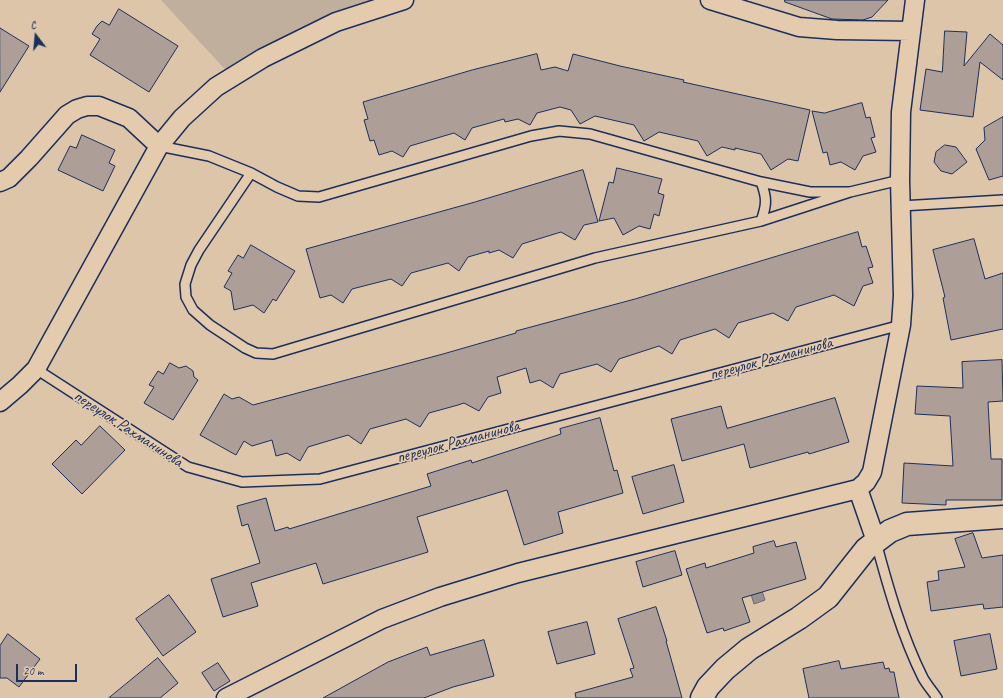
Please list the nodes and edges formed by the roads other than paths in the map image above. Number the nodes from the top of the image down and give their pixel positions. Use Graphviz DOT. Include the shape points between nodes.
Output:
graph roads {
  1 [pos="404,0"];
  2 [pos="710,0"];
  3 [pos="915,0"];
  4 [pos="911,31"];
  5 [pos="159,146"];
  6 [pos="251,173"];
  7 [pos="900,180"];
  8 [pos="0,182"];
  9 [pos="761,182"];
  10 [pos="850,192"];
  11 [pos="1003,200"];
  12 [pos="901,206"];
  13 [pos="761,221"];
  14 [pos="901,325"];
  15 [pos="36,369"];
  16 [pos="0,402"];
  17 [pos="858,489"];
  18 [pos="1003,517"];
  19 [pos="876,541"];
  20 [pos="226,698"];
  21 [pos="702,698"];
  22 [pos="938,698"];
  1 -- 5 [label="street" via="336,22 263,58 216,87 182,118"];
  2 -- 4 [label="street" via="799,27"];
  3 -- 4 [label="street"];
  4 -- 7 [label="street" via="901,112"];
  5 -- 6 [label="lane" via="209,156"];
  5 -- 8 [label="street" via="129,118 99,106 87,106 67,115 29,158 9,178"];
  5 -- 15 [label="street"];
  6 -- 9 [label="lane" via="298,196 319,197 531,136 559,131 590,134"];
  6 -- 13 [label="lane" via="191,265 186,284 186,297 193,310 210,325 256,353 273,354 595,258"];
  7 -- 10 [label="lane"];
  7 -- 12 [label="street"];
  9 -- 10 [label="lane" via="810,192"];
  9 -- 13 [label="lane" via="766,206"];
  10 -- 13 [label="lane"];
  11 -- 12 [label="lane"];
  12 -- 14 [label="street"];
  14 -- 15 [label="lane, переулок Рахманинова" via="320,479 242,482 188,467"];
  14 -- 17 [label="street" via="872,472"];
  15 -- 16 [label="street"];
  17 -- 19 [label="street"];
  17 -- 20 [label="street" via="518,573 440,597 382,619"];
  18 -- 19 [label="street" via="907,524 890,531"];
  19 -- 21 [label="street" via="866,549 828,597 725,668"];
  19 -- 22 [label="lane" via="886,582 902,629 924,679"];
}
